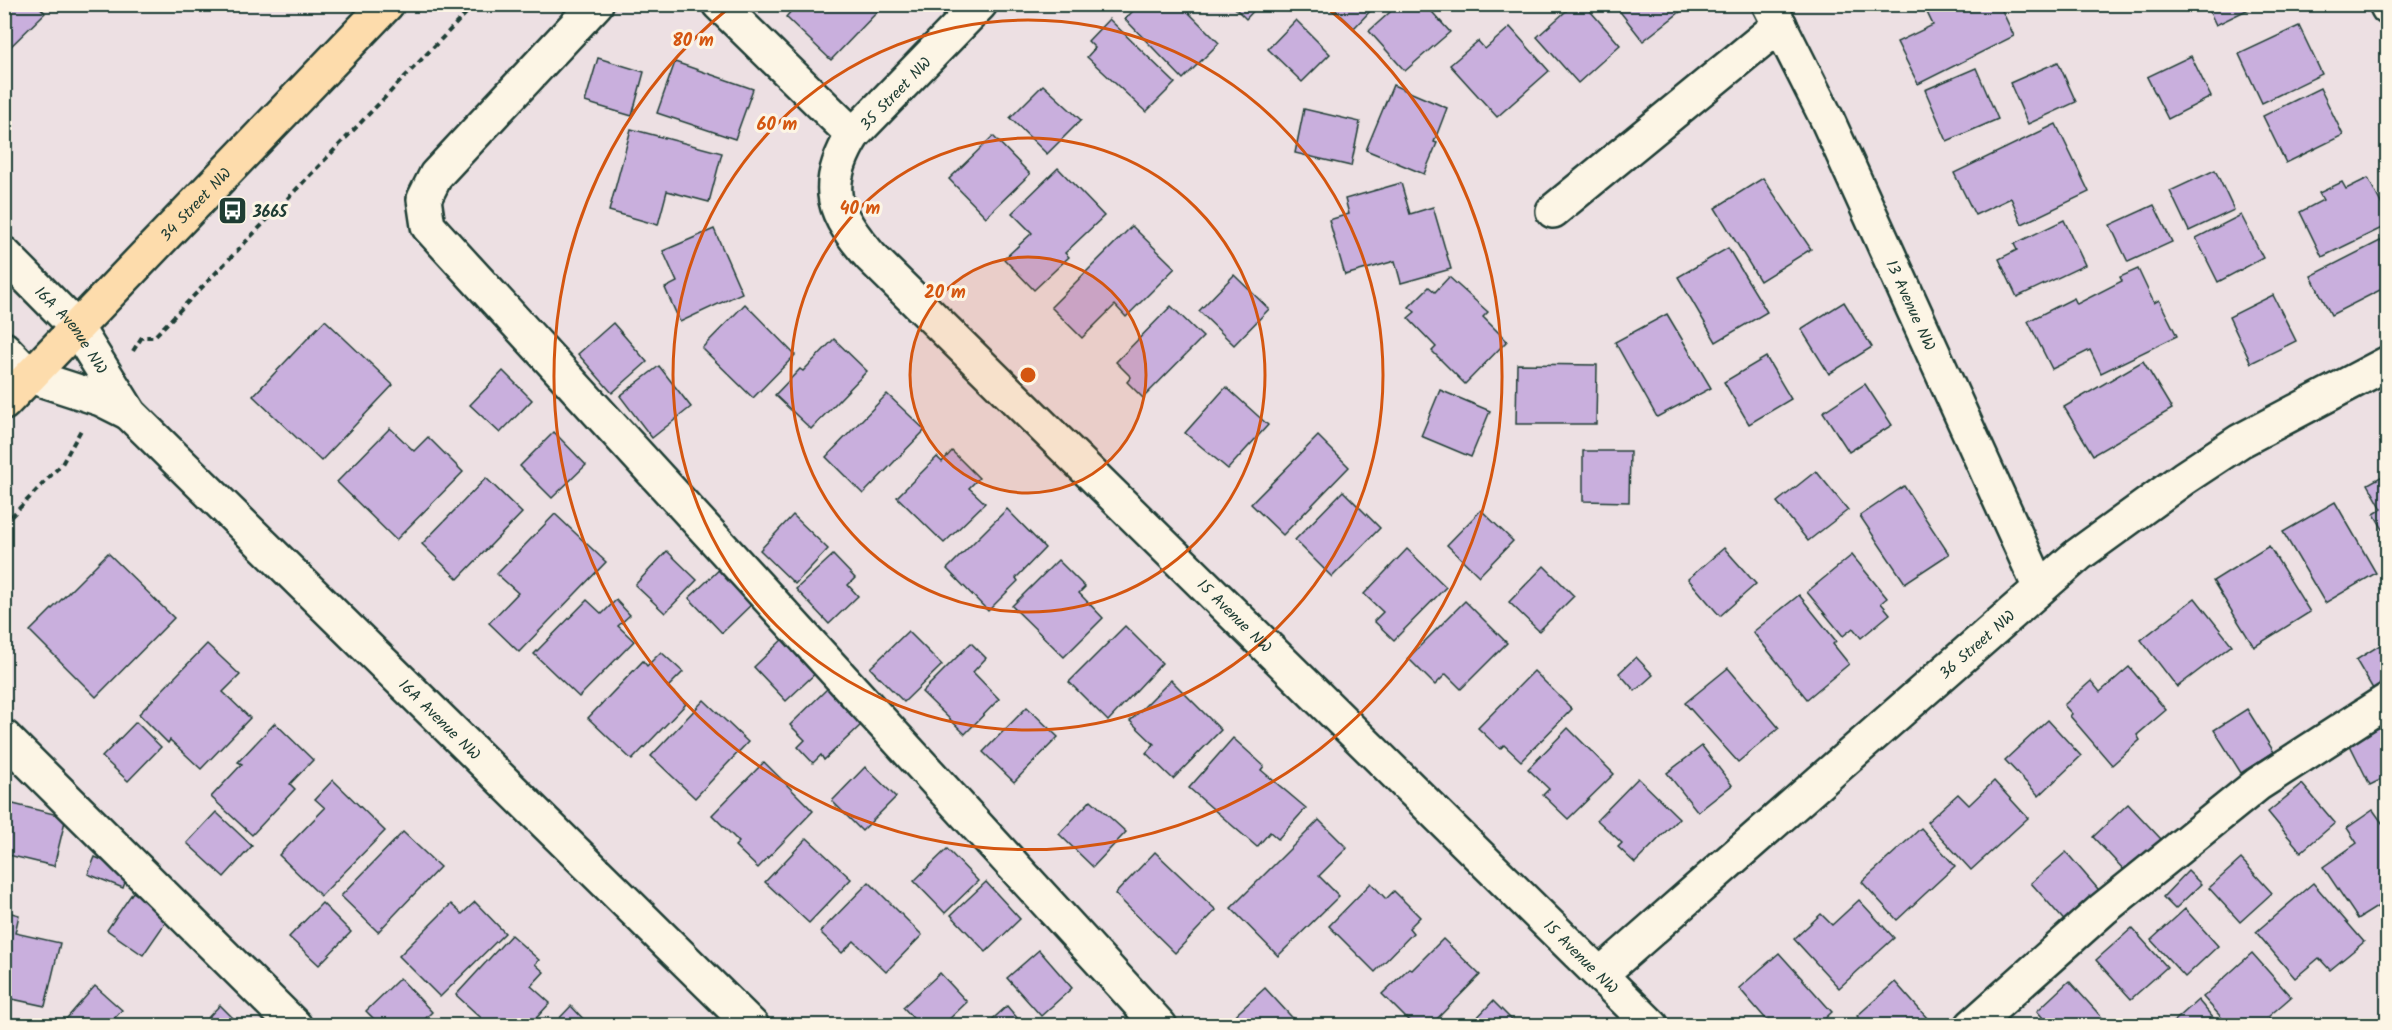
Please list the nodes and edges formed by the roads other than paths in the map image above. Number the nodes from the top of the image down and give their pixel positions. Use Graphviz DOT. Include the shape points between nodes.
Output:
graph roads {
  1 [pos="387,4"];
  2 [pos="597,4"];
  3 [pos="719,4"];
  4 [pos="981,4"];
  5 [pos="1775,15"];
  6 [pos="853,135"];
  7 [pos="833,195"];
  8 [pos="1553,211"];
  9 [pos="4,254"];
  10 [pos="76,327"];
  11 [pos="4,350"];
  12 [pos="2388,363"];
  13 [pos="30,376"];
  14 [pos="4,403"];
  15 [pos="130,414"];
  16 [pos="2039,586"];
  17 [pos="2388,700"];
  18 [pos="4,737"];
  19 [pos="1601,974"];
  20 [pos="295,1026"];
  21 [pos="752,1026"];
  22 [pos="1160,1026"];
  23 [pos="1652,1026"];
  24 [pos="1972,1026"];
  1 -- 10 [label="main road, 34 Street NW"];
  2 -- 22 [label="street" via="436,176 424,199 428,226"];
  3 -- 6 [label="street"];
  4 -- 6 [label="street, 35 Street NW"];
  5 -- 8 [label="street, 13 Avenue NW"];
  5 -- 16 [label="street, 13 Avenue NW" via="1827,119"];
  6 -- 7 [label="street, 35 Street NW" via="835,175"];
  7 -- 19 [label="street, 15 Avenue NW" via="839,216 871,257"];
  9 -- 10 [label="street, 16A Avenue NW"];
  10 -- 13 [label="main road, 34 Street NW"];
  10 -- 15 [label="street, 16A Avenue NW"];
  11 -- 13 [label="street, 16A Avenue NW"];
  12 -- 16 [label="street, 36 Street NW" via="2212,459 2119,523"];
  13 -- 14 [label="main road, 34 Street NW"];
  13 -- 15 [label="street, 16A Avenue NW" via="101,399"];
  15 -- 21 [label="street, 16A Avenue NW"];
  16 -- 19 [label="street, 36 Street NW"];
  17 -- 24 [label="street" via="2258,784 2103,909"];
  18 -- 20 [label="street"];
  19 -- 23 [label="street, 15 Avenue NW"];
}
